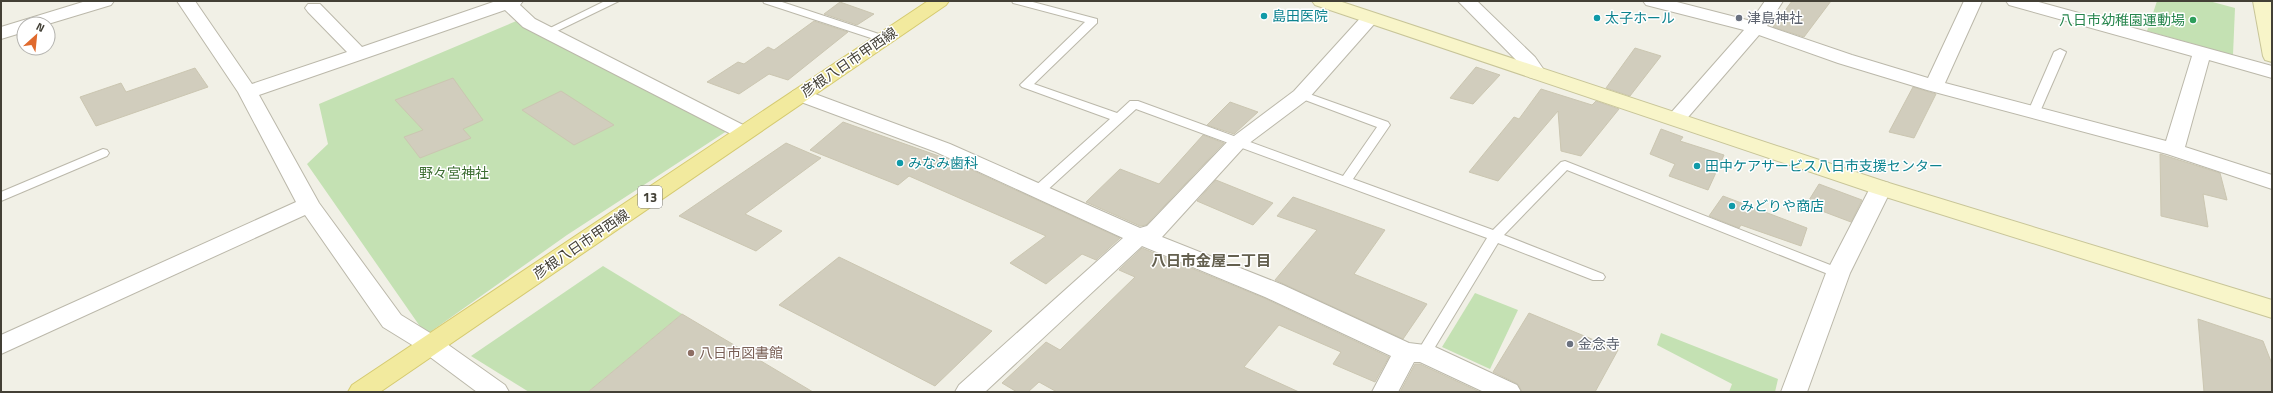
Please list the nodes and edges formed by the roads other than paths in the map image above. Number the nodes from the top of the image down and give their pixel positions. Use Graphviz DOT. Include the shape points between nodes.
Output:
graph roads {
  1 [pos="105,1"];
  2 [pos="186,1"];
  3 [pos="614,1"];
  4 [pos="768,1"];
  5 [pos="940,1"];
  6 [pos="1017,1"];
  7 [pos="1321,1"];
  8 [pos="1467,1"];
  9 [pos="1652,1"];
  10 [pos="1774,1"];
  11 [pos="1973,1"];
  12 [pos="2015,1"];
  13 [pos="2262,1"];
  14 [pos="509,2"];
  15 [pos="314,8"];
  16 [pos="55,16"];
  17 [pos="1370,18"];
  18 [pos="16,28"];
  19 [pos="1756,28"];
  20 [pos="547,32"];
  21 [pos="1,33"];
  22 [pos="884,39"];
  23 [pos="2060,52"];
  24 [pos="2202,52"];
  25 [pos="2272,52"];
  26 [pos="360,55"];
  27 [pos="2272,72"];
  28 [pos="1536,73"];
  29 [pos="1934,86"];
  30 [pos="248,92"];
  31 [pos="800,95"];
  32 [pos="1301,95"];
  33 [pos="2033,114"];
  34 [pos="1118,118"];
  35 [pos="1676,119"];
  36 [pos="744,133"];
  37 [pos="1238,143"];
  38 [pos="2174,150"];
  39 [pos="103,153"];
  40 [pos="1345,182"];
  41 [pos="2272,182"];
  42 [pos="1881,188"];
  43 [pos="1038,191"];
  44 [pos="1,197"];
  45 [pos="310,205"];
  46 [pos="1496,235"];
  47 [pos="1139,236"];
  48 [pos="1838,273"];
  49 [pos="1598,277"];
  50 [pos="2272,309"];
  51 [pos="1,345"];
  52 [pos="431,345"];
  53 [pos="1415,352"];
  54 [pos="361,392"];
  55 [pos="496,392"];
  56 [pos="968,392"];
  57 [pos="1385,392"];
  58 [pos="1508,392"];
  59 [pos="1794,392"];
  1 -- 16 [label="street"];
  2 -- 30 [label="street"];
  3 -- 20 [label="lane"];
  4 -- 22 [label="lane"];
  5 -- 22 [label="main road, 彦根八日市甲西線 / 13"];
  6 -- 34 [label="lane" via="1093,21 1026,85"];
  7 -- 17 [label="street"];
  8 -- 28 [label="street" via="1528,61"];
  9 -- 19 [label="street"];
  10 -- 19 [label="street"];
  11 -- 29 [label="street"];
  12 -- 24 [label="street"];
  13 -- 25 [label="street"];
  14 -- 20 [label="street" via="529,23"];
  14 -- 26 [label="street"];
  15 -- 26 [label="street"];
  17 -- 28 [label="street"];
  17 -- 32 [label="street"];
  18 -- 21 [label="street"];
  19 -- 29 [label="street"];
  19 -- 35 [label="street"];
  20 -- 36 [label="street"];
  22 -- 31 [label="main road, 彦根八日市甲西線 / 13"];
  23 -- 33 [label="lane"];
  24 -- 27 [label="street"];
  24 -- 38 [label="street"];
  26 -- 30 [label="street"];
  28 -- 35 [label="street"];
  29 -- 33 [label="street"];
  30 -- 45 [label="street"];
  31 -- 36 [label="main road, 彦根八日市甲西線 / 13"];
  31 -- 43 [label="street" via="942,148"];
  32 -- 37 [label="street"];
  32 -- 40 [label="lane" via="1384,125"];
  33 -- 38 [label="street"];
  34 -- 37 [label="lane" via="1134,104"];
  34 -- 43 [label="lane"];
  35 -- 42 [label="street"];
  36 -- 52 [label="main road, 彦根八日市甲西線 / 13"];
  37 -- 40 [label="lane"];
  37 -- 47 [label="street" via="1155,231"];
  38 -- 41 [label="street"];
  39 -- 44 [label="lane"];
  40 -- 46 [label="lane"];
  42 -- 48 [label="street"];
  42 -- 50 [label="street"];
  43 -- 47 [label="street"];
  45 -- 51 [label="street"];
  45 -- 52 [label="street" via="392,321"];
  46 -- 48 [label="lane" via="1565,165"];
  46 -- 49 [label="lane"];
  46 -- 53 [label="lane"];
  47 -- 53 [label="street"];
  47 -- 56 [label="street"];
  48 -- 59 [label="street"];
  52 -- 54 [label="main road, 彦根八日市甲西線 / 13"];
  52 -- 55 [label="street"];
  53 -- 57 [label="street"];
  53 -- 58 [label="street"];
}
